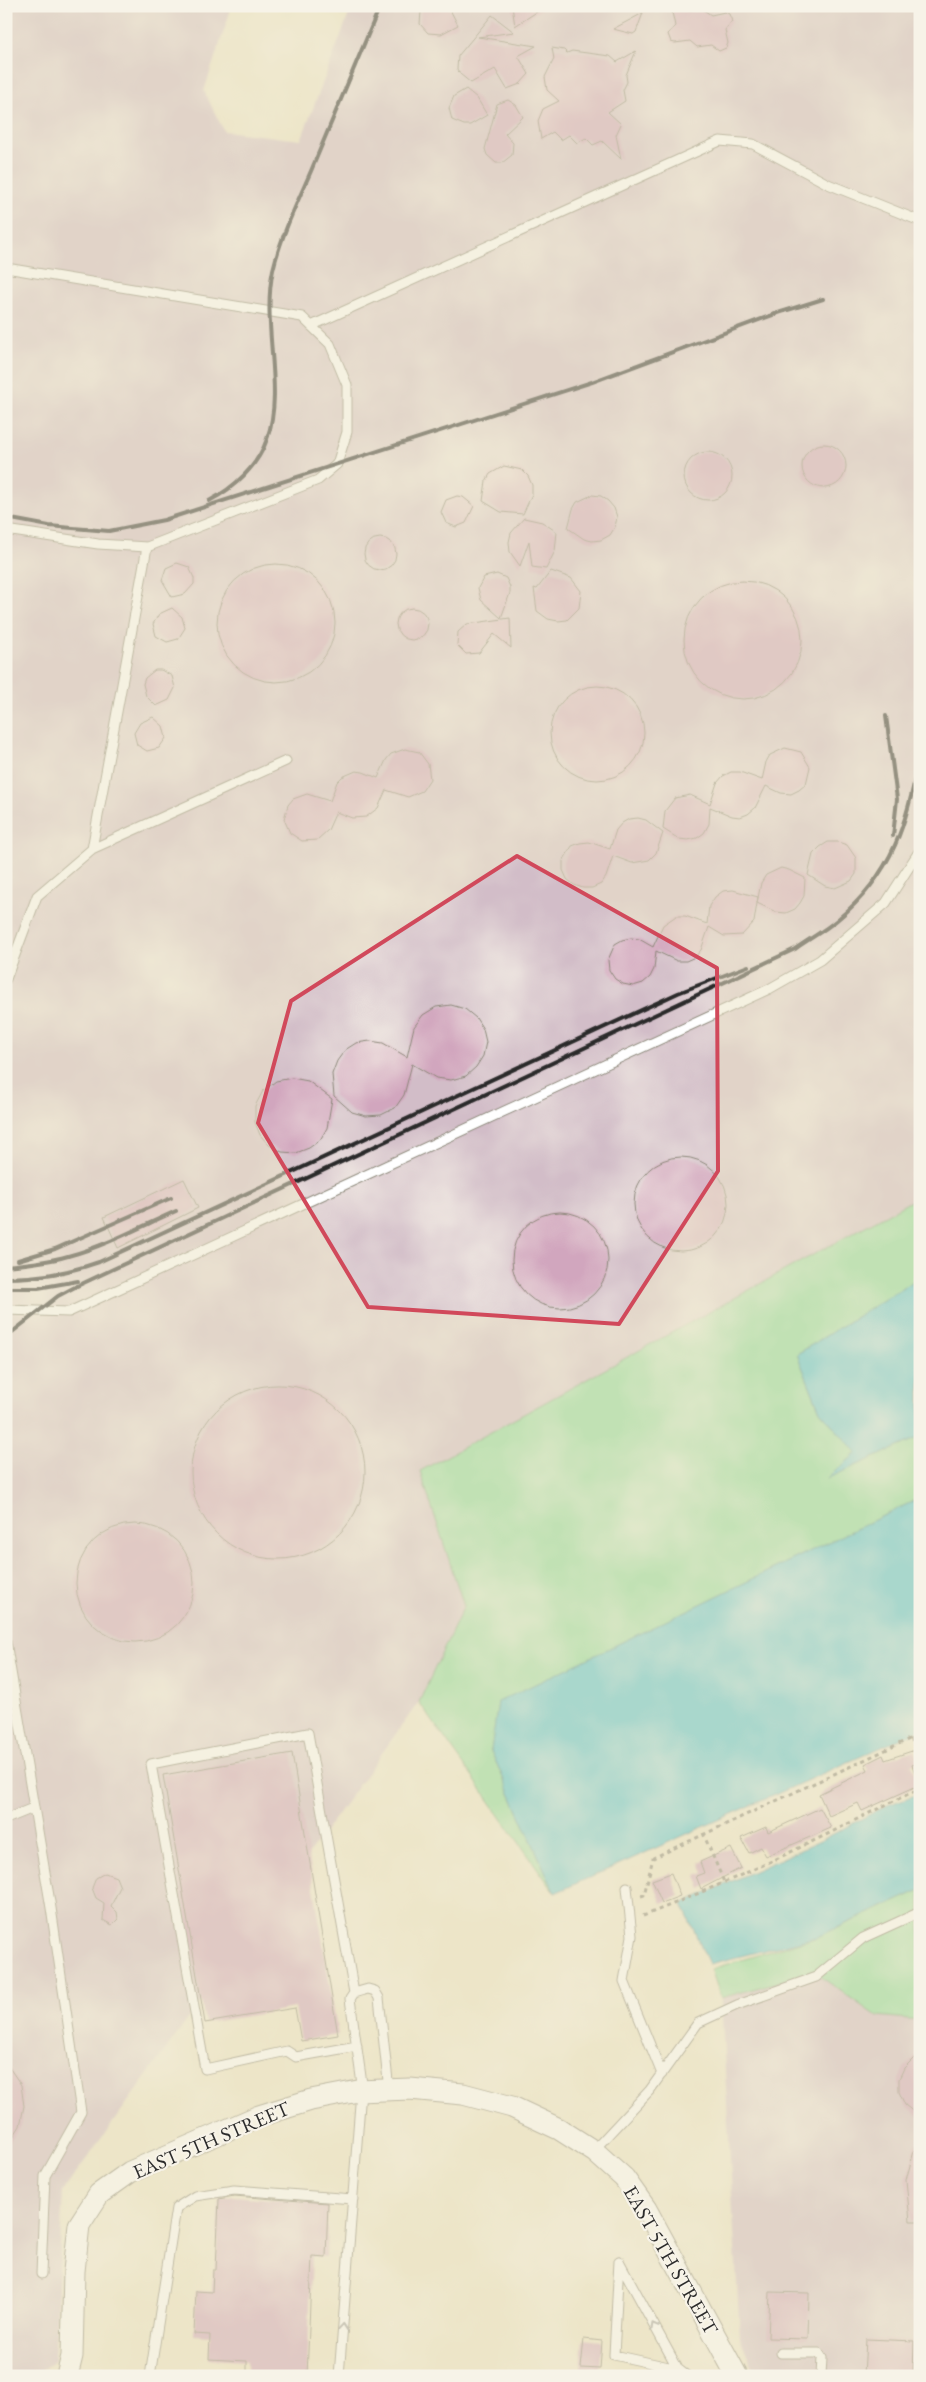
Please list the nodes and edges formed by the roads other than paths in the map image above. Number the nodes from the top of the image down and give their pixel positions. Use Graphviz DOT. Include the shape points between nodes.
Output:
graph roads {
  1 [pos="920,221"];
  2 [pos="6,268"];
  3 [pos="311,326"];
  4 [pos="6,530"];
  5 [pos="147,547"];
  6 [pos="286,761"];
  7 [pos="92,849"];
  8 [pos="920,850"];
  9 [pos="6,979"];
  10 [pos="6,1310"];
  11 [pos="6,1642"];
  12 [pos="33,1808"];
  13 [pos="6,1819"];
  14 [pos="627,1887"];
  15 [pos="920,1912"];
  16 [pos="354,1992"];
  17 [pos="356,2046"];
  18 [pos="662,2074"];
  19 [pos="390,2090"];
  20 [pos="362,2091"];
  21 [pos="593,2151"];
  22 [pos="353,2200"];
  23 [pos="41,2274"];
  24 [pos="781,2353"];
  25 [pos="678,2368"];
  26 [pos="67,2376"];
  27 [pos="150,2376"];
  28 [pos="339,2376"];
  29 [pos="687,2376"];
  30 [pos="737,2376"];
  31 [pos="821,2376"];
  1 -- 3 [label="lane" via="828,184 752,144 720,141"];
  2 -- 3 [label="lane" via="302,317"];
  3 -- 5 [label="lane" via="330,344 347,385 347,432 337,464 318,480"];
  4 -- 5 [label="lane" via="98,544"];
  5 -- 7 [label="lane"];
  6 -- 7 [label="lane"];
  7 -- 9 [label="lane" via="37,896"];
  8 -- 10 [label="lane" via="886,903 820,960 769,989 69,1312"];
  11 -- 12 [label="lane"];
  12 -- 13 [label="lane"];
  12 -- 23 [label="lane" via="81,2112 45,2176"];
  14 -- 18 [label="lane" via="632,1936 624,1981"];
  15 -- 18 [label="lane" via="863,1938 816,1977 737,2005 698,2023"];
  16 -- 17 [label="lane" via="350,1999"];
  16 -- 17 [label="lane" via="308,1733 151,1764 205,2069 287,2051 296,2057"];
  16 -- 19 [label="lane" via="375,1990 379,1998"];
  17 -- 20 [label="lane"];
  18 -- 21 [label="lane"];
  19 -- 20 [label="street, EAST 5TH STREET"];
  19 -- 21 [label="street, EAST 5TH STREET" via="463,2094 512,2107 559,2129"];
  20 -- 22 [label="lane"];
  20 -- 26 [label="street, EAST 5TH STREET" via="311,2100 259,2116 130,2172 99,2194 79,2225 74,2271 72,2356"];
  21 -- 30 [label="street, EAST 5TH STREET" via="624,2178 646,2209"];
  22 -- 27 [label="lane" via="234,2190 195,2196 176,2208"];
  28 -- 22 [label="lane, one-way"];
  24 -- 31 [label="lane" via="819,2353 822,2358"];
  25 -- 25 [label="lane, one-way" via="619,2261 614,2355"];
  25 -- 29 [label="lane"];
}
